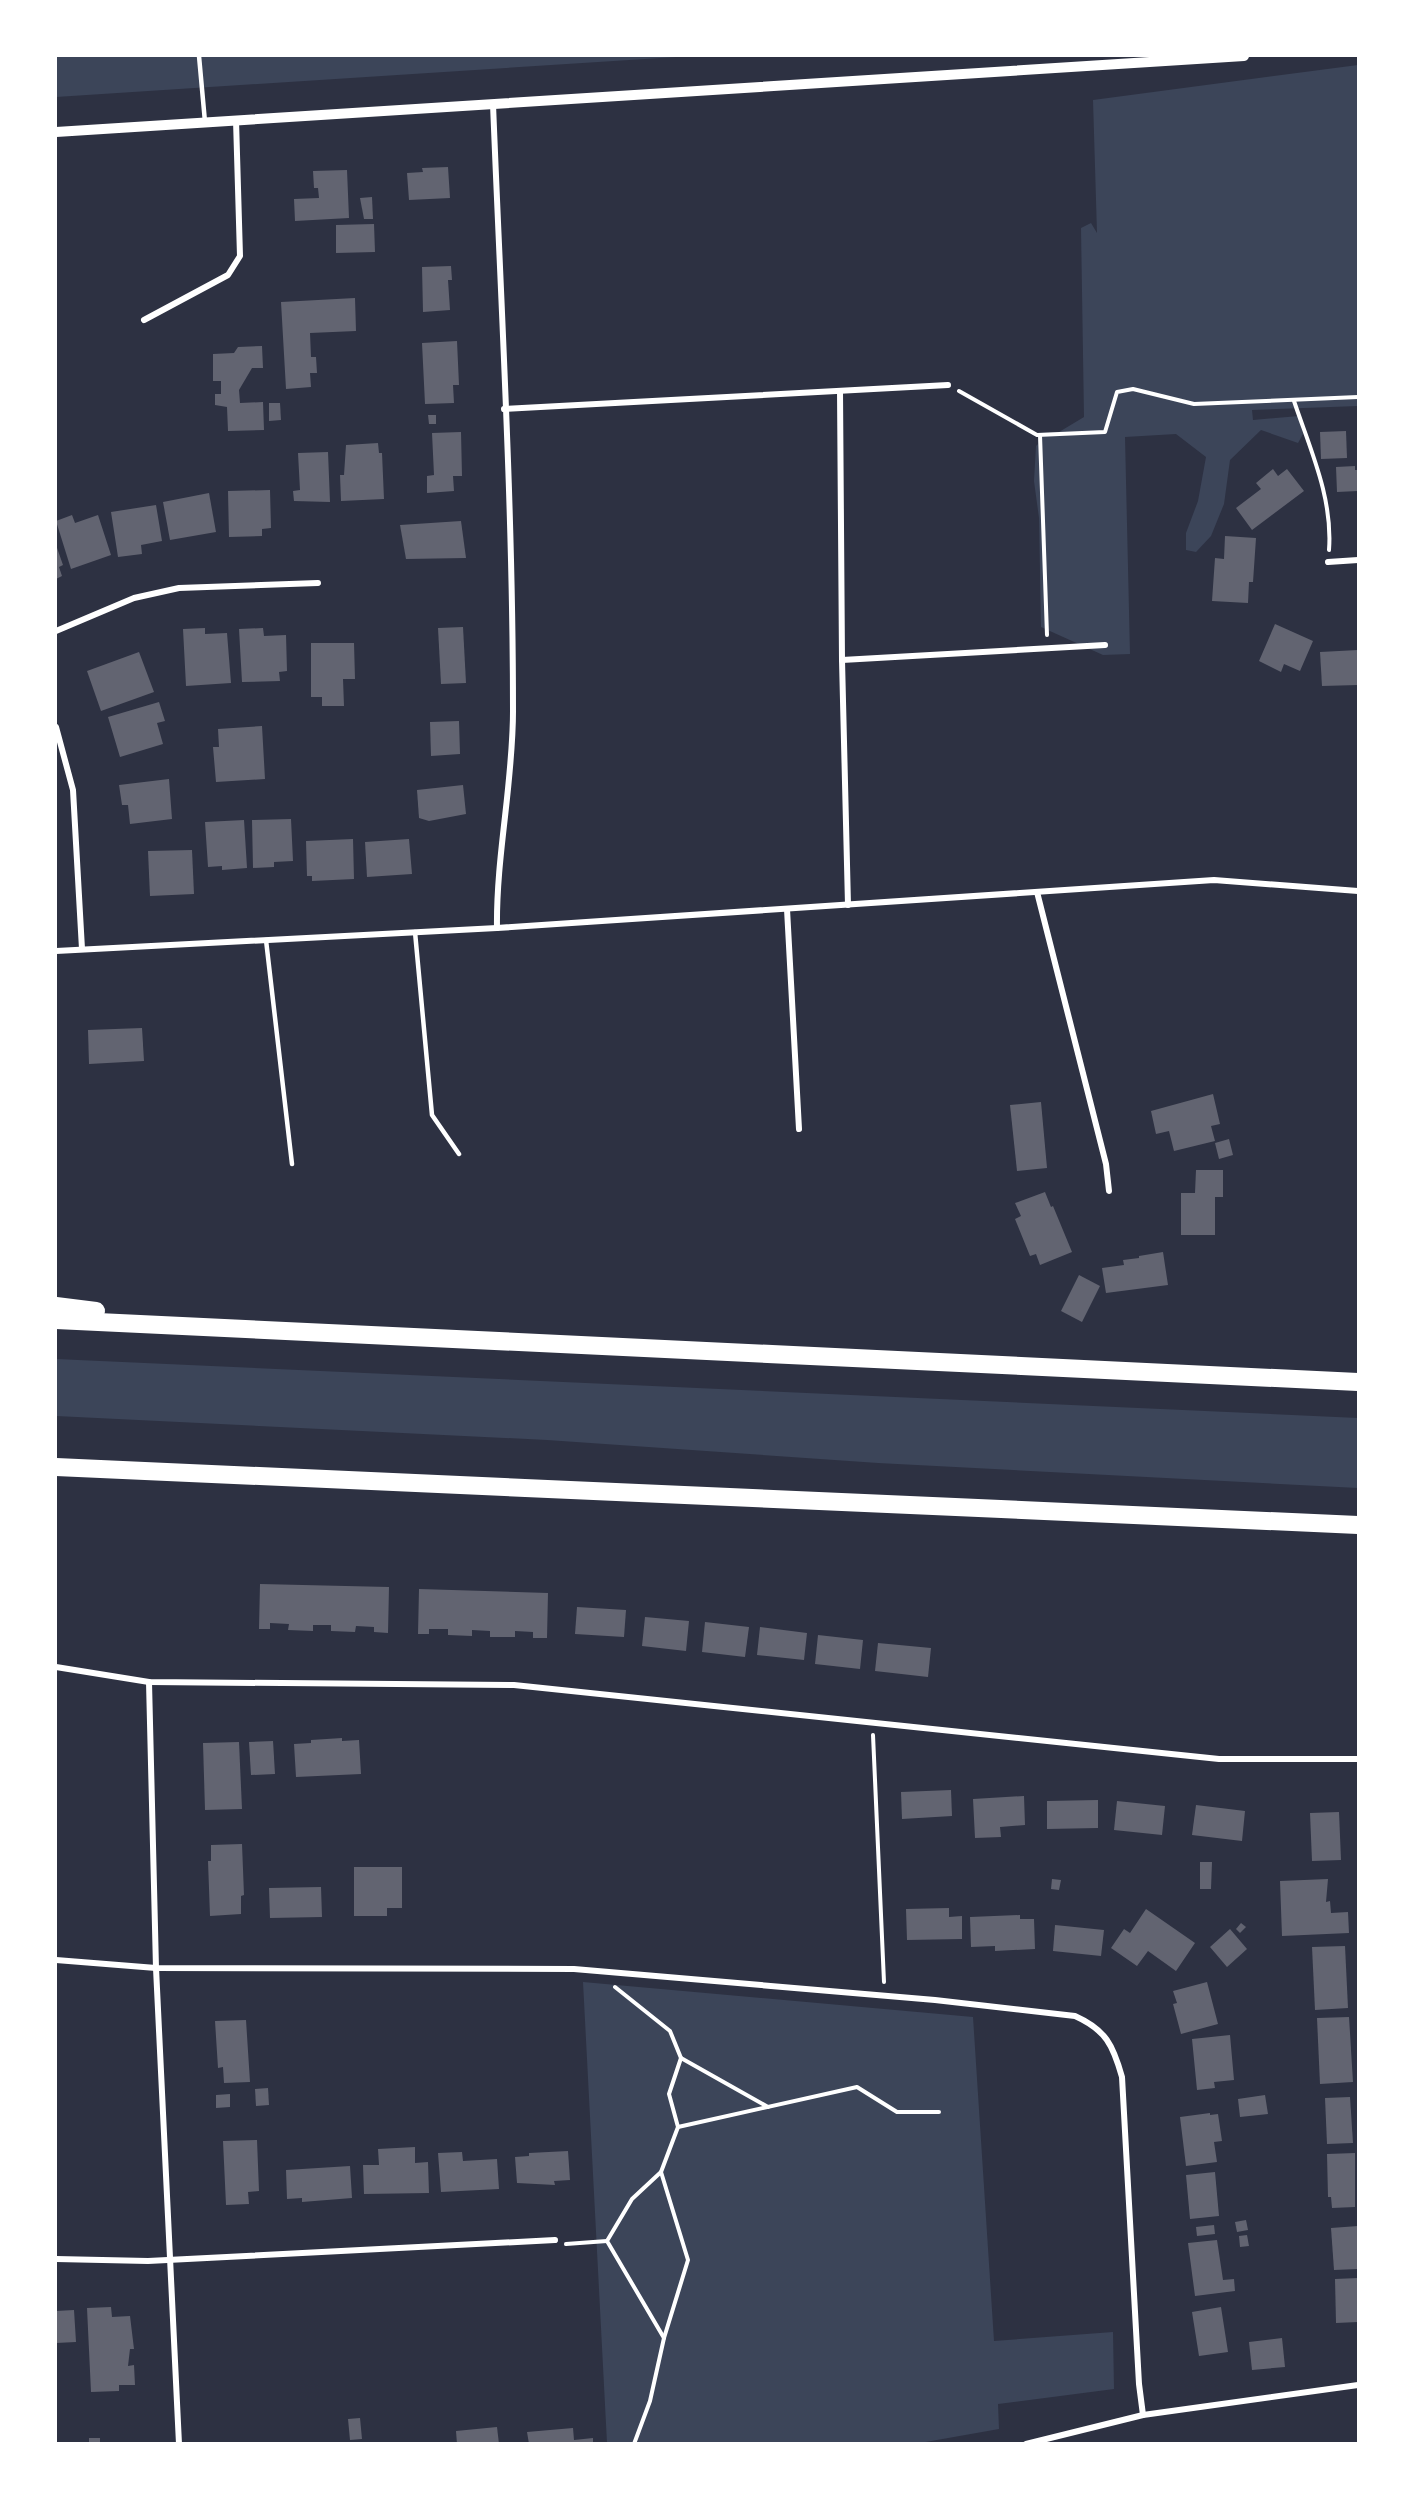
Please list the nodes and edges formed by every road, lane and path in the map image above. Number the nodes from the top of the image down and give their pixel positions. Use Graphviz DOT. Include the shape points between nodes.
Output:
graph roads {
  1 [pos="199,56"];
  2 [pos="1244,56"];
  3 [pos="493,104"];
  4 [pos="236,120"];
  5 [pos="205,122"];
  6 [pos="56,132"];
  7 [pos="144,320"];
  8 [pos="948,385"];
  9 [pos="840,391"];
  10 [pos="1359,397"];
  11 [pos="1294,401"];
  12 [pos="504,409"];
  13 [pos="1040,435"];
  14 [pos="1359,561"];
  15 [pos="1328,562"];
  16 [pos="318,583"];
  17 [pos="56,631"];
  18 [pos="1105,645"];
  19 [pos="1047,648"];
  20 [pos="842,660"];
  21 [pos="56,727"];
  22 [pos="1359,891"];
  23 [pos="1037,892"];
  24 [pos="848,905"];
  25 [pos="787,909"];
  26 [pos="497,928"];
  27 [pos="415,932"];
  28 [pos="266,940"];
  29 [pos="82,949"];
  30 [pos="56,951"];
  31 [pos="799,1129"];
  32 [pos="459,1154"];
  33 [pos="292,1164"];
  34 [pos="1109,1191"];
  35 [pos="56,1306"];
  36 [pos="56,1320"];
  37 [pos="250,1328"];
  38 [pos="1359,1382"];
  39 [pos="56,1467"];
  40 [pos="1359,1525"];
  41 [pos="56,1667"];
  42 [pos="149,1682"];
  43 [pos="873,1723"];
  44 [pos="1359,1759"];
  45 [pos="56,1960"];
  46 [pos="156,1968"];
  47 [pos="594,1970"];
  48 [pos="885,1995"];
  49 [pos="681,2058"];
  50 [pos="768,2107"];
  51 [pos="939,2112"];
  52 [pos="678,2127"];
  53 [pos="661,2172"];
  54 [pos="555,2240"];
  55 [pos="608,2241"];
  56 [pos="565,2244"];
  57 [pos="56,2259"];
  58 [pos="171,2260"];
  59 [pos="664,2338"];
  60 [pos="1359,2385"];
  61 [pos="1143,2415"];
  62 [pos="179,2444"];
  63 [pos="634,2444"];
  64 [pos="1026,2444"];
  1 -- 5 [label="lane"];
  2 -- 3 [label="street"];
  3 -- 4 [label="street"];
  3 -- 12 [label="street"];
  4 -- 5 [label="street"];
  4 -- 7 [label="street" via="240,256 228,275"];
  5 -- 6 [label="street"];
  8 -- 9 [label="street"];
  8 -- 13 [label="path"];
  9 -- 12 [label="street"];
  9 -- 20 [label="street"];
  10 -- 11 [label="path"];
  11 -- 13 [label="path" via="1194,404 1133,389 1117,392 1105,432"];
  11 -- 15 [label="path" via="1325,493 1331,531"];
  12 -- 26 [label="street" via="513,722"];
  13 -- 19 [label="path"];
  14 -- 15 [label="street"];
  16 -- 17 [label="street" via="179,588 134,598"];
  18 -- 19 [label="street"];
  19 -- 20 [label="street"];
  20 -- 24 [label="street"];
  21 -- 29 [label="street" via="74,790"];
  22 -- 23 [label="street" via="1215,880"];
  23 -- 24 [label="street"];
  23 -- 34 [label="street" via="1106,1164"];
  24 -- 25 [label="street"];
  25 -- 26 [label="street"];
  25 -- 31 [label="street"];
  26 -- 27 [label="street"];
  27 -- 28 [label="street"];
  27 -- 32 [label="lane" via="432,1115"];
  28 -- 29 [label="street"];
  28 -- 33 [label="lane"];
  29 -- 30 [label="street"];
  35 -- 37 [label="highway"];
  36 -- 37 [label="highway"];
  37 -- 38 [label="highway"];
  39 -- 40 [label="highway"];
  41 -- 42 [label="street"];
  42 -- 43 [label="street" via="514,1685"];
  42 -- 46 [label="street"];
  43 -- 44 [label="street" via="1220,1759"];
  43 -- 48 [label="path"];
  45 -- 46 [label="street"];
  46 -- 47 [label="street"];
  46 -- 58 [label="street"];
  47 -- 48 [label="street"];
  47 -- 49 [label="path" via="670,2031"];
  48 -- 61 [label="street" via="1075,2016 1096,2025 1115,2050 1122,2077"];
  49 -- 50 [label="path"];
  49 -- 52 [label="path" via="669,2094"];
  50 -- 51 [label="path" via="857,2087 897,2112"];
  50 -- 52 [label="path"];
  52 -- 53 [label="path"];
  53 -- 55 [label="path" via="632,2199"];
  53 -- 59 [label="path" via="688,2260"];
  54 -- 58 [label="street"];
  55 -- 56 [label="path"];
  55 -- 59 [label="path"];
  57 -- 58 [label="street"];
  58 -- 62 [label="street"];
  59 -- 63 [label="path" via="650,2401"];
  60 -- 61 [label="street"];
  61 -- 64 [label="street"];
}
